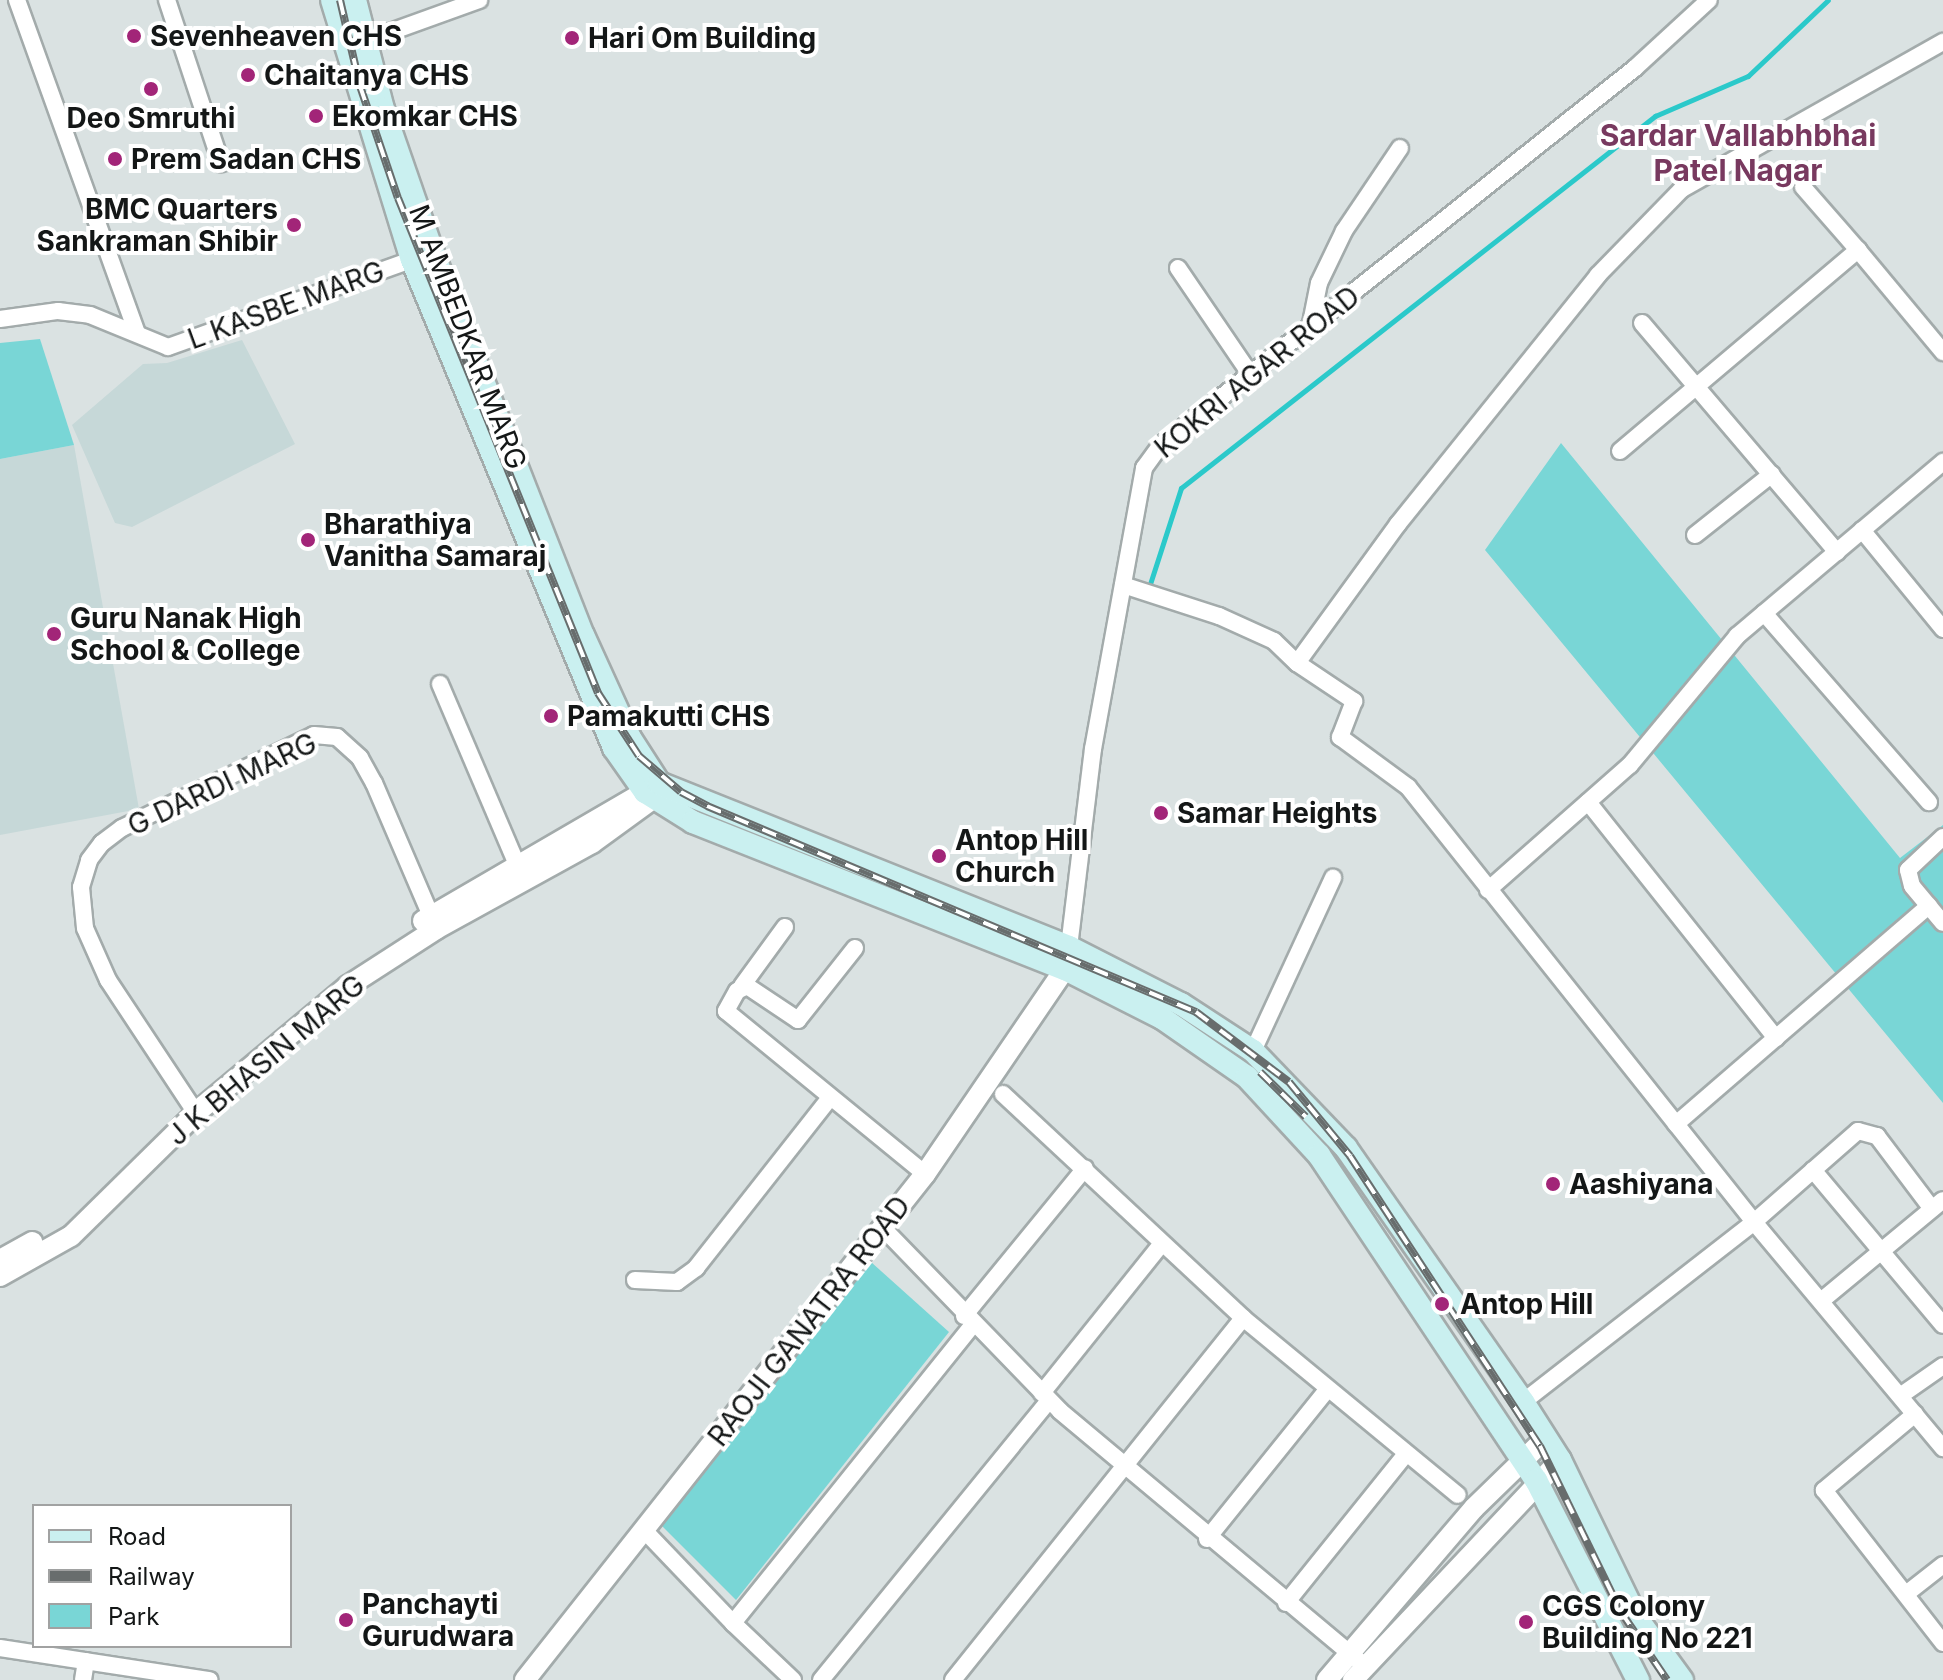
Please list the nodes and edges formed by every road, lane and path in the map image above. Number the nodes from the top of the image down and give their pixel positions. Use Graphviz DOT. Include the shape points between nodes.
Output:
graph roads {
  1 [pos="17,0"];
  2 [pos="167,0"];
  3 [pos="332,0"];
  4 [pos="355,0"];
  5 [pos="479,0"];
  6 [pos="1709,0"];
  7 [pos="1943,42"];
  8 [pos="356,44"];
  9 [pos="1400,148"];
  10 [pos="221,163"];
  11 [pos="1803,187"];
  12 [pos="1858,250"];
  13 [pos="423,256"];
  14 [pos="1178,268"];
  15 [pos="0,319"];
  16 [pos="1642,323"];
  17 [pos="1310,328"];
  18 [pos="137,333"];
  19 [pos="1943,352"];
  20 [pos="1250,374"];
  21 [pos="1698,387"];
  22 [pos="1620,451"];
  23 [pos="1943,462"];
  24 [pos="1772,474"];
  25 [pos="1862,530"];
  26 [pos="1695,535"];
  27 [pos="1837,552"];
  28 [pos="1123,585"];
  29 [pos="1764,613"];
  30 [pos="1943,629"];
  31 [pos="1297,663"];
  32 [pos="440,684"];
  33 [pos="657,791"];
  34 [pos="1588,802"];
  35 [pos="1929,802"];
  36 [pos="1943,837"];
  37 [pos="520,872"];
  38 [pos="1333,878"];
  39 [pos="1488,890"];
  40 [pos="1929,906"];
  41 [pos="433,923"];
  42 [pos="1943,923"];
  43 [pos="785,927"];
  44 [pos="855,948"];
  45 [pos="1067,958"];
  46 [pos="742,986"];
  47 [pos="1776,1038"];
  48 [pos="1253,1051"];
  49 [pos="1003,1094"];
  50 [pos="829,1099"];
  51 [pos="192,1109"];
  52 [pos="1676,1124"];
  53 [pos="1085,1168"];
  54 [pos="1813,1170"];
  55 [pos="925,1174"];
  56 [pos="1938,1205"];
  57 [pos="85,1213"];
  58 [pos="1392,1215"];
  59 [pos="1754,1222"];
  60 [pos="882,1227"];
  61 [pos="1371,1229"];
  62 [pos="1162,1243"];
  63 [pos="1883,1251"];
  64 [pos="0,1260"];
  65 [pos="0,1276"];
  66 [pos="635,1280"];
  67 [pos="1821,1301"];
  68 [pos="1243,1318"];
  69 [pos="968,1320"];
  70 [pos="1943,1325"];
  71 [pos="1943,1366"];
  72 [pos="1327,1390"];
  73 [pos="1045,1396"];
  74 [pos="1900,1396"];
  75 [pos="1523,1402"];
  76 [pos="1915,1414"];
  77 [pos="1546,1438"];
  78 [pos="1943,1448"];
  79 [pos="1406,1454"];
  80 [pos="1520,1459"];
  81 [pos="1560,1460"];
  82 [pos="1124,1466"];
  83 [pos="1536,1480"];
  84 [pos="1458,1495"];
  85 [pos="644,1530"];
  86 [pos="1207,1539"];
  87 [pos="1943,1565"];
  88 [pos="1906,1594"];
  89 [pos="1286,1603"];
  90 [pos="733,1623"];
  91 [pos="1943,1643"];
  92 [pos="0,1648"];
  93 [pos="1349,1653"];
  94 [pos="86,1661"];
  95 [pos="1359,1673"];
  96 [pos="83,1680"];
  97 [pos="210,1680"];
  98 [pos="525,1680"];
  99 [pos="793,1680"];
  100 [pos="821,1680"];
  101 [pos="953,1680"];
  102 [pos="1327,1680"];
  103 [pos="1638,1680"];
  104 [pos="1682,1680"];
  1 -- 18 [label="street"];
  2 -- 10 [label="street"];
  3 -- 8 [label="main road"];
  4 -- 8 [label="main road, M AMBEDKAR MARG"];
  5 -- 8 [label="street"];
  6 -- 17 [label="street, KOKRI AGAR ROAD" via="1635,68"];
  7 -- 31 [label="street" via="1682,189 1598,275 1398,524"];
  8 -- 13 [label="main road, M AMBEDKAR MARG" via="383,109"];
  9 -- 17 [label="street" via="1344,231 1319,283"];
  11 -- 12 [label="street"];
  12 -- 19 [label="street"];
  12 -- 21 [label="street"];
  13 -- 18 [label="street, L KASBE MARG" via="168,347"];
  13 -- 33 [label="main road, M AMBEDKAR MARG" via="583,635"];
  14 -- 20 [label="street"];
  15 -- 18 [label="street, L KASBE MARG" via="58,311 90,315"];
  16 -- 21 [label="street"];
  17 -- 20 [label="street, KOKRI AGAR ROAD"];
  20 -- 28 [label="street, KOKRI AGAR ROAD" via="1160,446 1144,468"];
  21 -- 22 [label="street"];
  21 -- 24 [label="street"];
  23 -- 25 [label="street"];
  24 -- 26 [label="street"];
  24 -- 27 [label="street"];
  25 -- 27 [label="street"];
  25 -- 30 [label="street"];
  27 -- 29 [label="street"];
  28 -- 31 [label="street" via="1219,616 1274,641"];
  28 -- 45 [label="street, KOKRI AGAR ROAD" via="1093,749"];
  29 -- 34 [label="street" via="1737,636 1630,765"];
  29 -- 35 [label="street"];
  31 -- 39 [label="street" via="1354,701 1340,737 1408,787"];
  32 -- 37 [label="street"];
  33 -- 37 [label="street, J K BHASIN MARG" via="592,843"];
  33 -- 45 [label="main road"];
  34 -- 39 [label="street"];
  34 -- 47 [label="street"];
  36 -- 40 [label="street" via="1908,870 1912,886"];
  37 -- 41 [label="street, J K BHASIN MARG"];
  38 -- 48 [label="street"];
  39 -- 52 [label="street"];
  40 -- 42 [label="street"];
  40 -- 47 [label="street"];
  41 -- 51 [label="street, J K BHASIN MARG" via="310,998"];
  41 -- 51 [label="street, G DARDI MARG" via="374,783 360,758 337,737 314,735 122,828 102,843 89,860 81,887 85,928 108,980"];
  43 -- 46 [label="street"];
  44 -- 46 [label="street" via="798,1020"];
  45 -- 48 [label="main road" via="1181,1004"];
  45 -- 55 [label="street, RAOJI GANATRA ROAD"];
  45 -- 61 [label="main road" via="1247,1077 1319,1155"];
  46 -- 50 [label="street" via="726,1007 728,1017"];
  47 -- 52 [label="street"];
  48 -- 58 [label="main road" via="1346,1148"];
  49 -- 53 [label="street"];
  50 -- 55 [label="street"];
  50 -- 66 [label="street" via="696,1268 677,1282"];
  51 -- 57 [label="street, J K BHASIN MARG"];
  52 -- 59 [label="street"];
  53 -- 62 [label="street"];
  53 -- 69 [label="street"];
  54 -- 56 [label="street" via="1858,1131 1866,1130"];
  54 -- 59 [label="street"];
  54 -- 63 [label="street"];
  55 -- 60 [label="street, RAOJI GANATRA ROAD"];
  56 -- 63 [label="street"];
  57 -- 64 [label="street, J K BHASIN MARG"];
  57 -- 65 [label="street, J K BHASIN MARG" via="71,1236"];
  58 -- 61 [label="main road"];
  58 -- 75 [label="main road"];
  59 -- 67 [label="street"];
  59 -- 75 [label="street"];
  60 -- 69 [label="street"];
  60 -- 85 [label="street, RAOJI GANATRA ROAD"];
  61 -- 80 [label="main road"];
  62 -- 68 [label="street"];
  62 -- 73 [label="street"];
  63 -- 67 [label="street"];
  63 -- 70 [label="street"];
  67 -- 74 [label="street"];
  68 -- 72 [label="street"];
  68 -- 82 [label="street"];
  69 -- 73 [label="street"];
  69 -- 90 [label="street"];
  71 -- 74 [label="street"];
  72 -- 79 [label="street"];
  72 -- 86 [label="street"];
  73 -- 82 [label="street"];
  73 -- 100 [label="street"];
  74 -- 76 [label="street"];
  75 -- 77 [label="main road"];
  76 -- 78 [label="street"];
  76 -- 88 [label="street" via="1824,1490"];
  77 -- 80 [label="street"];
  77 -- 81 [label="main road"];
  79 -- 84 [label="street"];
  79 -- 89 [label="street"];
  80 -- 83 [label="main road"];
  80 -- 93 [label="street"];
  81 -- 83 [label="street"];
  81 -- 104 [label="main road" via="1636,1617"];
  82 -- 86 [label="street"];
  82 -- 101 [label="street"];
  83 -- 95 [label="street"];
  83 -- 103 [label="main road"];
  85 -- 90 [label="street"];
  85 -- 98 [label="street, RAOJI GANATRA ROAD"];
  86 -- 89 [label="street"];
  87 -- 88 [label="street"];
  88 -- 91 [label="street"];
  89 -- 93 [label="street"];
  90 -- 99 [label="street"];
  92 -- 94 [label="street"];
  93 -- 95 [label="street"];
  93 -- 102 [label="street"];
  94 -- 96 [label="street"];
  94 -- 97 [label="street"];
}
